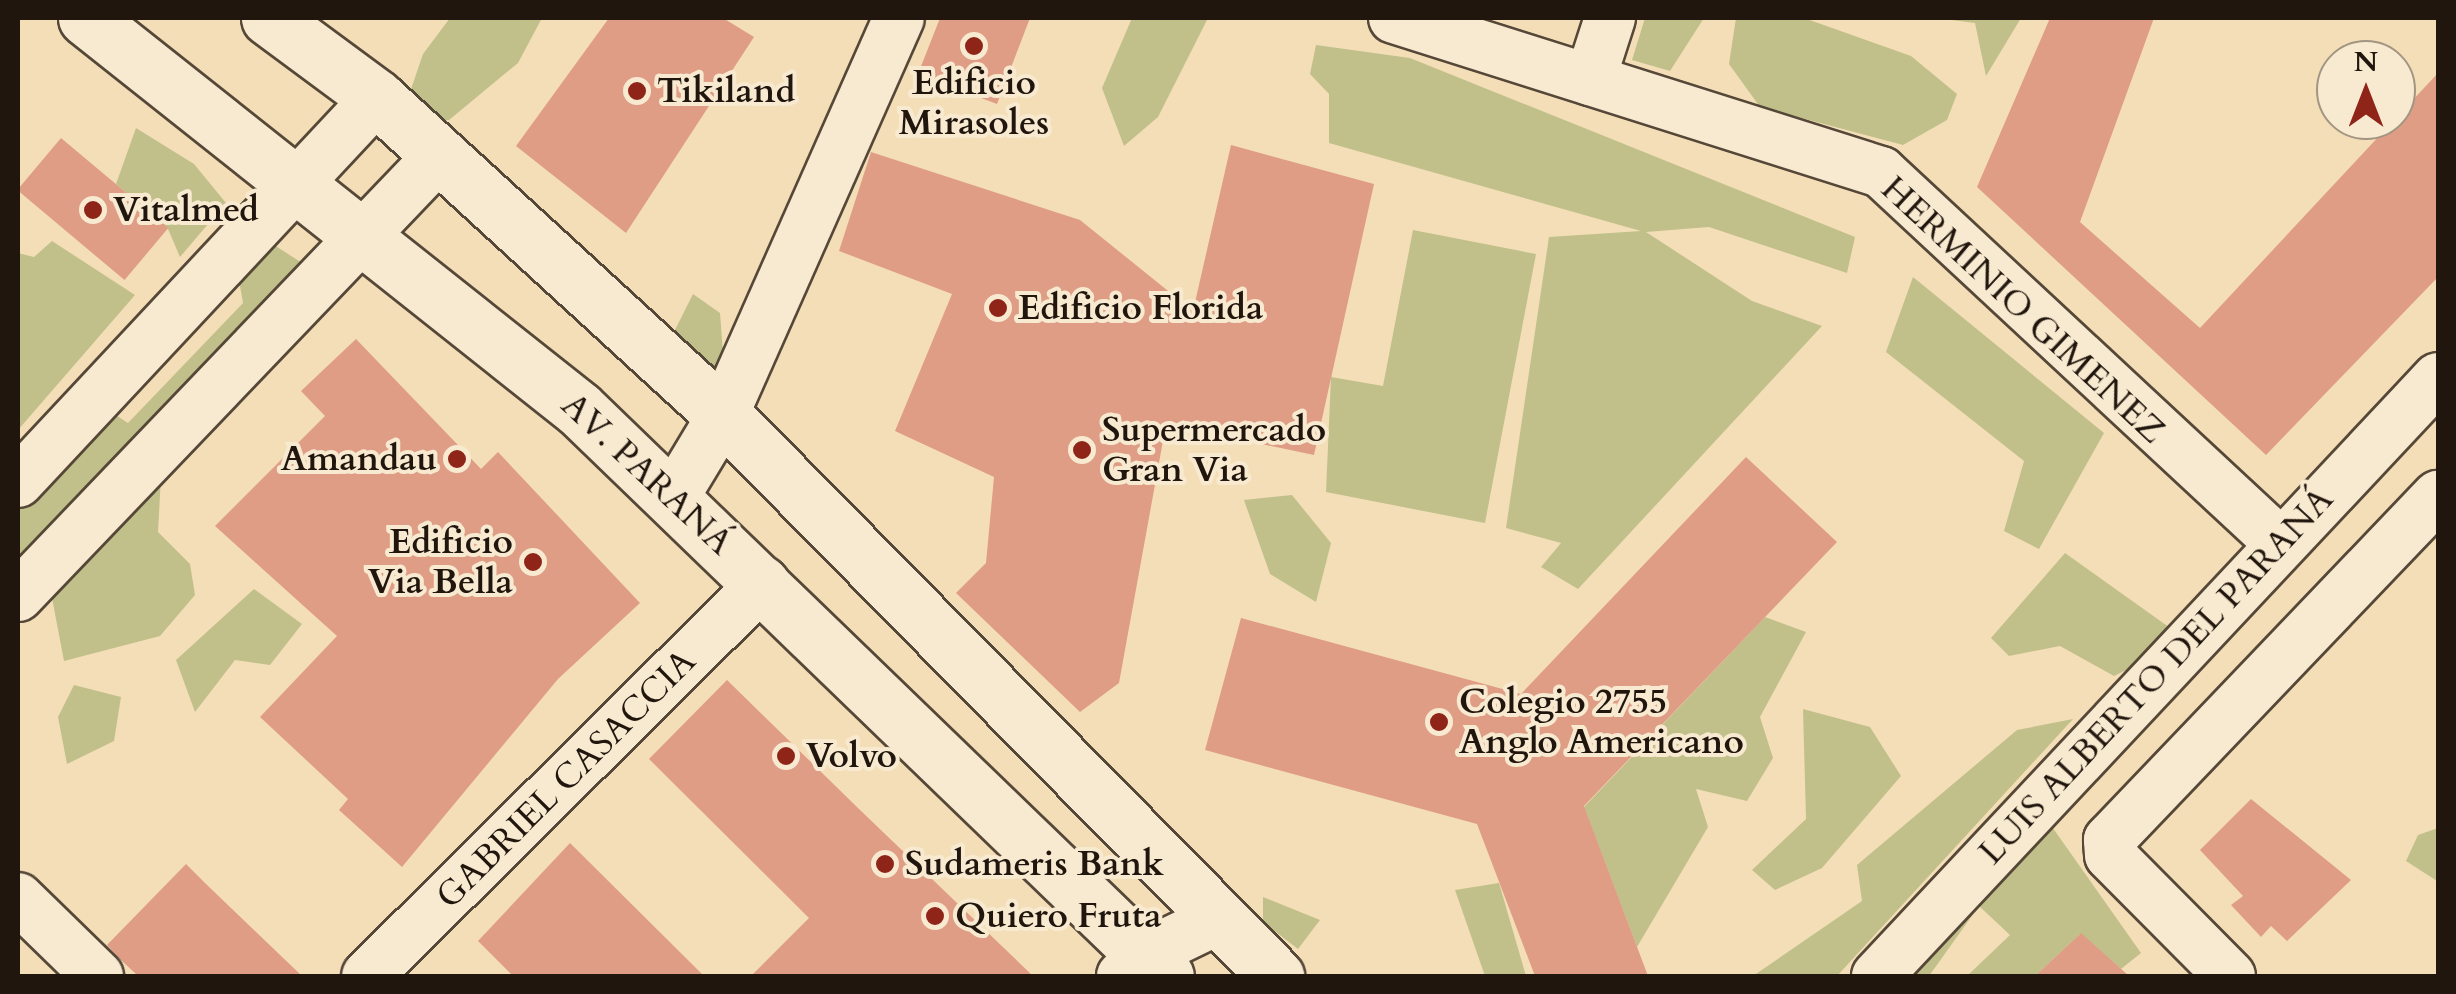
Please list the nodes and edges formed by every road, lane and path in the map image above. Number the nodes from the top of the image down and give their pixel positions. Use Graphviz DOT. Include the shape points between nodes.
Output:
graph roads {
  1 [pos="86,18"];
  2 [pos="269,18"];
  3 [pos="898,18"];
  4 [pos="1394,18"];
  5 [pos="1610,18"];
  6 [pos="1590,80"];
  7 [pos="378,98"];
  8 [pos="441,154"];
  9 [pos="304,185"];
  10 [pos="371,236"];
  11 [pos="2438,378"];
  12 [pos="722,416"];
  13 [pos="18,482"];
  14 [pos="2438,496"];
  15 [pos="673,498"];
  16 [pos="2264,560"];
  17 [pos="764,582"];
  18 [pos="18,596"];
  19 [pos="2313,630"];
  20 [pos="18,898"];
  21 [pos="1218,919"];
  22 [pos="1144,969"];
  23 [pos="98,976"];
  24 [pos="367,976"];
  25 [pos="1276,976"];
  26 [pos="1877,976"];
  27 [pos="2230,976"];
  1 -- 9 [label="street, AV. PARANÁ"];
  2 -- 7 [label="street"];
  3 -- 12 [label="street"];
  4 -- 6 [label="street, HERMINIO GIMENEZ"];
  5 -- 6 [label="street"];
  6 -- 16 [label="street, HERMINIO GIMENEZ" via="1881,172"];
  7 -- 8 [label="street"];
  7 -- 9 [label="street"];
  8 -- 10 [label="street"];
  8 -- 12 [label="street"];
  9 -- 10 [label="street, AV. PARANÁ"];
  9 -- 13 [label="street"];
  10 -- 15 [label="street, AV. PARANÁ"];
  10 -- 18 [label="street"];
  11 -- 16 [label="street, LUIS ALBERTO DEL PARANÁ"];
  12 -- 15 [label="street"];
  12 -- 21 [label="street"];
  14 -- 19 [label="street"];
  15 -- 17 [label="street, AV. PARANÁ"];
  16 -- 19 [label="street, HERMINIO GIMENEZ"];
  16 -- 26 [label="street, LUIS ALBERTO DEL PARANÁ"];
  17 -- 22 [label="street, AV. PARANÁ"];
  17 -- 24 [label="street, GABRIEL CASACCIA"];
  19 -- 27 [label="street" via="2112,835 2110,855"];
  20 -- 23 [label="street"];
  21 -- 22 [label="street"];
  21 -- 25 [label="street"];
}
